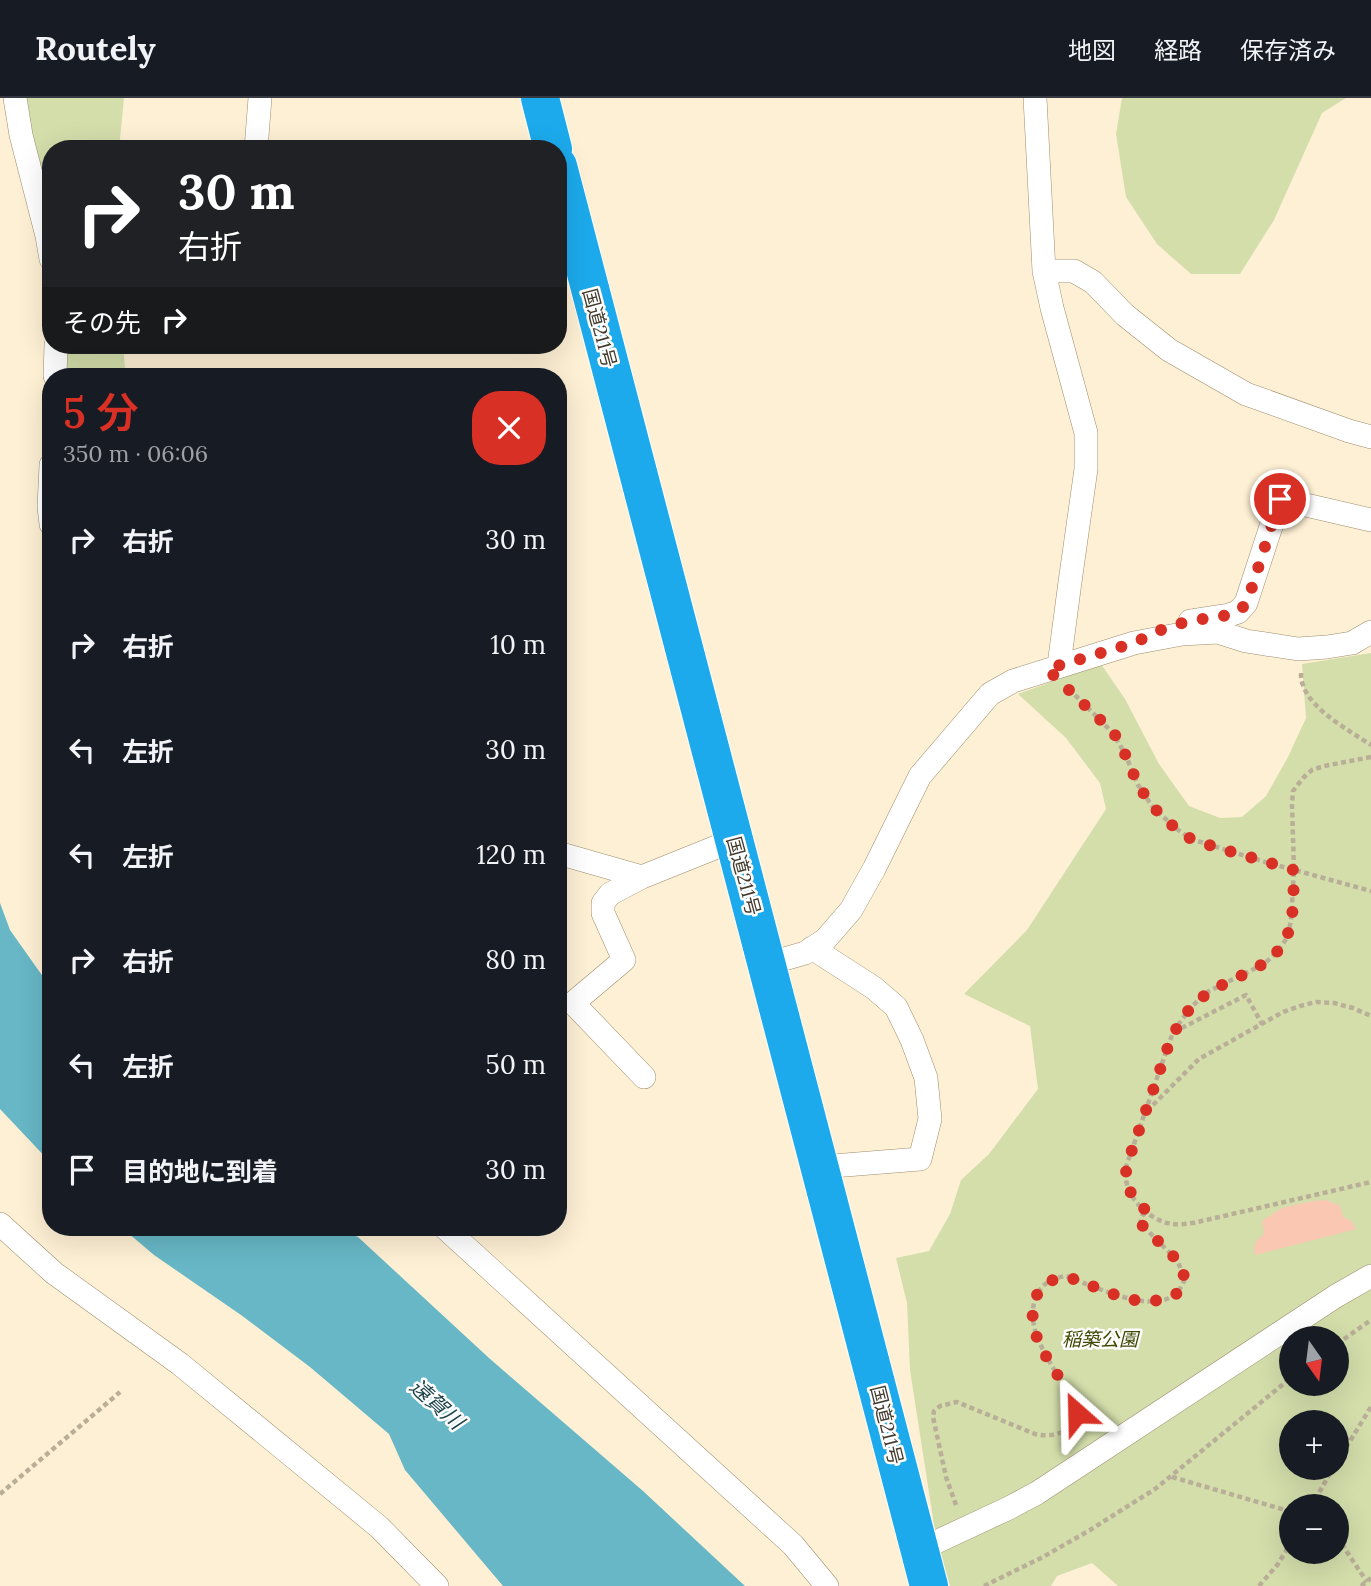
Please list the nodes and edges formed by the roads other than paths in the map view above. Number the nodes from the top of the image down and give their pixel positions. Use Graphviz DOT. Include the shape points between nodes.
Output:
graph roads {
  1 [pos="15,98"];
  2 [pos="260,98"];
  3 [pos="540,98"];
  4 [pos="1035,98"];
  5 [pos="257,140"];
  6 [pos="550,140"];
  7 [pos="567,205"];
  8 [pos="42,217"];
  9 [pos="1044,271"];
  10 [pos="1371,437"];
  11 [pos="1371,520"];
  12 [pos="1371,632"];
  13 [pos="1134,643"];
  14 [pos="1053,667"];
  15 [pos="734,840"];
  16 [pos="567,856"];
  17 [pos="642,877"];
  18 [pos="812,948"];
  19 [pos="767,964"];
  20 [pos="644,1077"];
  21 [pos="820,1167"];
  22 [pos="0,1224"];
  23 [pos="454,1236"];
  24 [pos="1371,1276"];
  25 [pos="919,1550"];
  26 [pos="437,1586"];
  27 [pos="827,1586"];
  28 [pos="929,1586"];
  1 -- 8 [label="street"];
  2 -- 5 [label="street"];
  3 -- 6 [label="highway, 国道211号"];
  4 -- 9 [label="street"];
  7 -- 15 [label="highway, 国道211号"];
  9 -- 10 [label="street" via="1074,271 1093,282 1168,350 1246,394"];
  9 -- 14 [label="street" via="1086,433 1086,469"];
  11 -- 13 [label="street" via="1280,499 1247,603 1238,612 1165,628"];
  12 -- 13 [label="street" via="1352,643 1298,649 1218,632"];
  13 -- 14 [label="street"];
  14 -- 18 [label="street" via="990,694 920,776 851,910"];
  15 -- 17 [label="street"];
  15 -- 19 [label="highway, 国道211号"];
  16 -- 17 [label="street"];
  17 -- 20 [label="street" via="610,894 603,903 624,960 573,1003"];
  18 -- 19 [label="street"];
  18 -- 21 [label="street" via="896,1007 926,1077 930,1119 920,1159"];
  19 -- 21 [label="highway, 国道211号"];
  21 -- 25 [label="highway, 国道211号"];
  22 -- 26 [label="street" via="54,1273 180,1364 379,1527"];
  23 -- 27 [label="street" via="793,1545"];
  24 -- 25 [label="street" via="1037,1493"];
  25 -- 28 [label="highway, 国道211号"];
}
